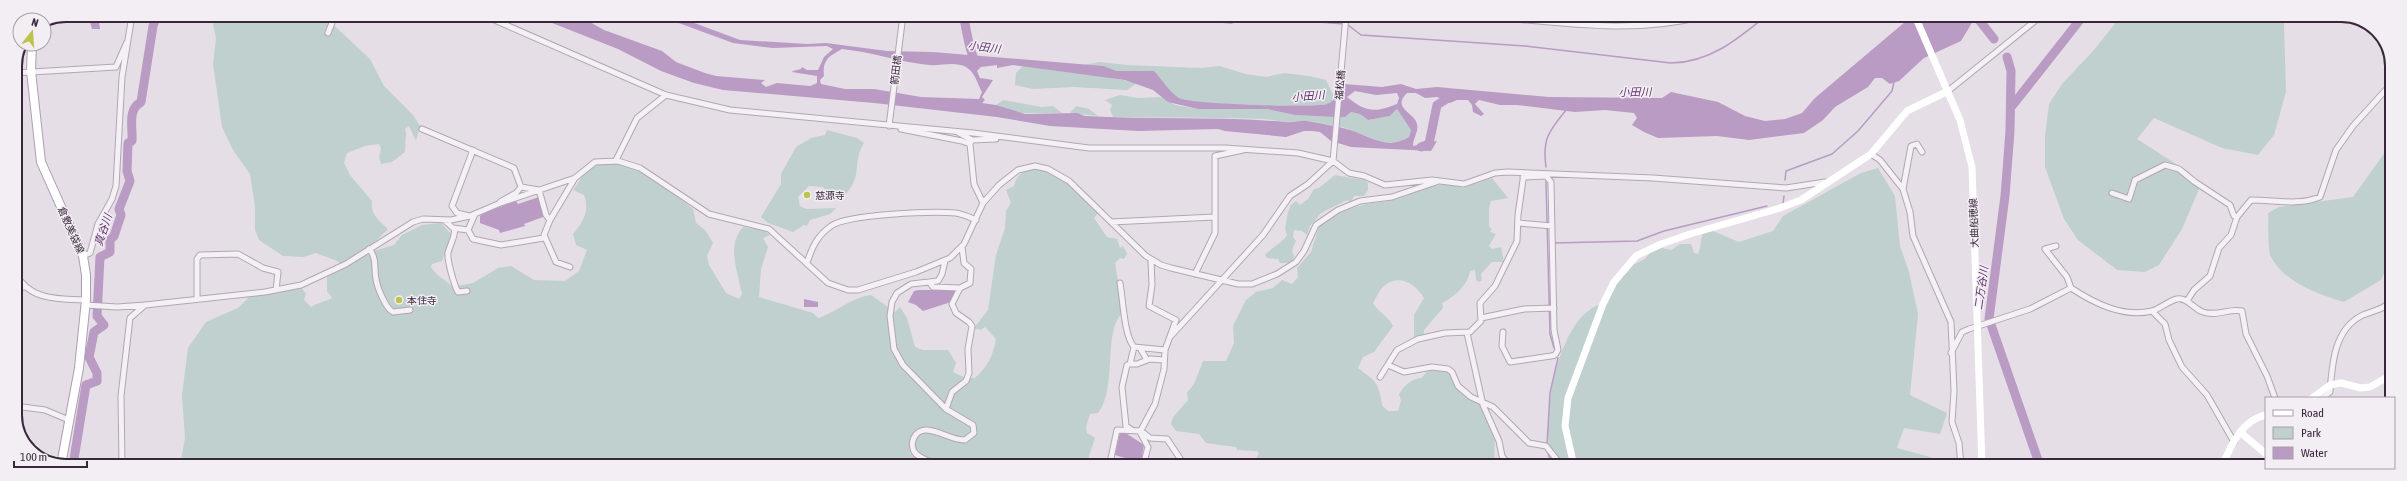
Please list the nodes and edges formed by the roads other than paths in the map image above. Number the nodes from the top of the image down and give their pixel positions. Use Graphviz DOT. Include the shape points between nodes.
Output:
graph roads {
  1 [pos="131,22"];
  2 [pos="333,22"];
  3 [pos="499,22"];
  4 [pos="902,22"];
  5 [pos="1346,22"];
  6 [pos="1563,22"];
  7 [pos="1669,22"];
  8 [pos="1676,22"];
  9 [pos="1918,22"];
  10 [pos="2033,22"];
  11 [pos="1667,24"];
  12 [pos="328,33"];
  13 [pos="129,40"];
  14 [pos="32,52"];
  15 [pos="31,71"];
  16 [pos="22,72"];
  17 [pos="1947,88"];
  18 [pos="2385,91"];
  19 [pos="666,95"];
  20 [pos="889,125"];
  21 [pos="900,128"];
  22 [pos="422,129"];
  23 [pos="957,132"];
  24 [pos="1003,137"];
  25 [pos="971,142"];
  26 [pos="1247,148"];
  27 [pos="473,150"];
  28 [pos="1922,152"];
  29 [pos="1871,154"];
  30 [pos="616,160"];
  31 [pos="1333,161"];
  32 [pos="1523,175"];
  33 [pos="576,178"];
  34 [pos="1439,181"];
  35 [pos="1830,181"];
  36 [pos="521,187"];
  37 [pos="1903,189"];
  38 [pos="539,190"];
  39 [pos="2112,193"];
  40 [pos="498,204"];
  41 [pos="983,204"];
  42 [pos="473,215"];
  43 [pos="1214,217"];
  44 [pos="2237,217"];
  45 [pos="444,220"];
  46 [pos="550,220"];
  47 [pos="976,220"];
  48 [pos="1111,222"];
  49 [pos="1518,224"];
  50 [pos="1552,226"];
  51 [pos="455,229"];
  52 [pos="468,230"];
  53 [pos="544,238"];
  54 [pos="2056,246"];
  55 [pos="962,247"];
  56 [pos="369,250"];
  57 [pos="83,256"];
  58 [pos="1151,260"];
  59 [pos="944,261"];
  60 [pos="807,263"];
  61 [pos="570,267"];
  62 [pos="1195,274"];
  63 [pos="1222,280"];
  64 [pos="930,283"];
  65 [pos="1120,283"];
  66 [pos="22,284"];
  67 [pos="24,287"];
  68 [pos="960,288"];
  69 [pos="2071,288"];
  70 [pos="276,290"];
  71 [pos="467,291"];
  72 [pos="197,298"];
  73 [pos="2187,301"];
  74 [pos="88,303"];
  75 [pos="145,305"];
  76 [pos="2385,306"];
  77 [pos="1554,308"];
  78 [pos="410,310"];
  79 [pos="2152,311"];
  80 [pos="1481,318"];
  81 [pos="1977,327"];
  82 [pos="1503,332"];
  83 [pos="1467,333"];
  84 [pos="1170,337"];
  85 [pos="1134,347"];
  86 [pos="1140,348"];
  87 [pos="1165,350"];
  88 [pos="1951,353"];
  89 [pos="1147,360"];
  90 [pos="1164,360"];
  91 [pos="1130,364"];
  92 [pos="1388,365"];
  93 [pos="1380,377"];
  94 [pos="2385,378"];
  95 [pos="2330,385"];
  96 [pos="2275,397"];
  97 [pos="2313,397"];
  98 [pos="2323,397"];
  99 [pos="1482,401"];
  100 [pos="22,407"];
  101 [pos="946,409"];
  102 [pos="2265,415"];
  103 [pos="69,420"];
  104 [pos="1132,431"];
  105 [pos="1141,431"];
  106 [pos="2240,432"];
  107 [pos="2234,442"];
  108 [pos="2265,453"];
  109 [pos="1111,458"];
  110 [pos="62,459"];
  111 [pos="122,459"];
  112 [pos="926,459"];
  113 [pos="1145,459"];
  114 [pos="1180,459"];
  115 [pos="1504,459"];
  116 [pos="1556,459"];
  117 [pos="1572,459"];
  118 [pos="1960,459"];
  119 [pos="1982,459"];
  120 [pos="2226,459"];
  1 -- 13 [label="street"];
  2 -- 12 [label="street"];
  3 -- 19 [label="street"];
  4 -- 20 [label="street, 箭田橋"];
  5 -- 31 [label="street, 福松橋"];
  6 -- 11 [label="street" via="1616,26"];
  7 -- 11 [label="street"];
  8 -- 11 [label="street"];
  9 -- 17 [label="street, 大曲船穂線"];
  10 -- 17 [label="street"];
  13 -- 15 [label="street" via="125,43 116,67"];
  13 -- 57 [label="street" via="122,77 115,192 98,224 90,253"];
  14 -- 15 [label="main road, 倉敷美袋線"];
  15 -- 16 [label="street"];
  15 -- 57 [label="main road, 倉敷美袋線" via="41,162"];
  17 -- 29 [label="street" via="1907,111"];
  17 -- 81 [label="street, 大曲船穂線" via="1965,135 1972,167"];
  18 -- 44 [label="street" via="2353,126 2336,150 2320,197 2312,201 2284,203 2251,200"];
  19 -- 20 [label="street" via="730,110"];
  19 -- 30 [label="street" via="637,118"];
  20 -- 21 [label="street"];
  21 -- 23 [label="street"];
  21 -- 25 [label="street" via="904,131"];
  22 -- 27 [label="street"];
  23 -- 24 [label="street"];
  23 -- 25 [label="street"];
  24 -- 25 [label="street"];
  24 -- 26 [label="street" via="1104,148"];
  25 -- 41 [label="street" via="974,184"];
  26 -- 31 [label="street" via="1298,153"];
  26 -- 43 [label="street" via="1215,156"];
  27 -- 36 [label="street" via="514,168"];
  27 -- 42 [label="street" via="452,206 457,213"];
  28 -- 37 [label="street" via="1917,144 1911,146"];
  29 -- 35 [label="street"];
  29 -- 37 [label="street" via="1880,160"];
  30 -- 33 [label="street" via="595,162"];
  30 -- 60 [label="street" via="640,168 709,214 769,229"];
  31 -- 34 [label="street" via="1349,173 1385,185"];
  31 -- 63 [label="street" via="1308,184 1290,196 1263,235"];
  32 -- 34 [label="street" via="1495,172 1464,184"];
  32 -- 35 [label="street" via="1653,178 1786,188"];
  32 -- 49 [label="street"];
  32 -- 50 [label="street" via="1546,176 1550,179"];
  33 -- 38 [label="street"];
  33 -- 46 [label="street"];
  34 -- 63 [label="street" via="1392,197 1360,201 1326,216 1316,225 1296,262 1267,279 1246,284"];
  35 -- 117 [label="street" via="1801,200 1780,208 1690,234 1646,250 1636,256 1620,273 1598,314 1568,398 1565,426"];
  36 -- 38 [label="street"];
  36 -- 40 [label="street"];
  37 -- 88 [label="street" via="1910,212 1913,236 1951,322"];
  38 -- 40 [label="street"];
  38 -- 46 [label="street" via="546,215"];
  39 -- 44 [label="street" via="2129,199 2135,180 2165,165 2179,169 2230,205 2234,216"];
  40 -- 42 [label="street"];
  41 -- 47 [label="street"];
  41 -- 48 [label="street" via="1013,174 1023,168 1034,166 1048,169 1069,181"];
  42 -- 45 [label="street"];
  42 -- 52 [label="street"];
  43 -- 48 [label="street"];
  43 -- 62 [label="street" via="1215,233"];
  44 -- 73 [label="street" via="2231,235 2219,248 2210,276 2194,290"];
  45 -- 51 [label="street"];
  45 -- 56 [label="street" via="433,218 416,221"];
  46 -- 53 [label="street"];
  47 -- 55 [label="street"];
  47 -- 60 [label="street" via="962,214 931,214 871,216 836,223 816,240"];
  48 -- 58 [label="street"];
  49 -- 50 [label="street"];
  49 -- 80 [label="street" via="1517,240 1495,286 1480,303"];
  50 -- 77 [label="street"];
  51 -- 52 [label="street"];
  51 -- 71 [label="street" via="454,242 448,255 452,276 458,292"];
  52 -- 53 [label="street" via="473,239 498,245"];
  53 -- 61 [label="street" via="556,262"];
  54 -- 69 [label="street" via="2045,249 2067,277"];
  55 -- 59 [label="street"];
  55 -- 68 [label="street" via="963,260 972,272 970,283"];
  56 -- 70 [label="street" via="301,285"];
  56 -- 78 [label="street" via="373,253 376,281 389,308 393,312"];
  57 -- 74 [label="main road, 倉敷美袋線"];
  58 -- 62 [label="street"];
  58 -- 84 [label="street" via="1152,285 1149,306 1176,320"];
  59 -- 60 [label="street" via="869,288 848,290 828,282"];
  59 -- 64 [label="street" via="940,278"];
  62 -- 63 [label="street"];
  63 -- 84 [label="street"];
  64 -- 68 [label="street" via="932,287"];
  64 -- 101 [label="street" via="911,284 897,293 890,307 891,336 896,355 903,365"];
  65 -- 85 [label="street" via="1128,336"];
  66 -- 67 [label="street"];
  67 -- 74 [label="street" via="32,293 49,298"];
  68 -- 101 [label="street" via="952,304 956,313 972,326 968,349 969,373 964,383 952,392"];
  69 -- 79 [label="street" via="2113,309"];
  69 -- 81 [label="street" via="2030,310"];
  70 -- 72 [label="street"];
  70 -- 72 [label="street" via="278,272 263,268 238,254 200,255 197,259"];
  72 -- 75 [label="street"];
  73 -- 79 [label="street" via="2176,299"];
  73 -- 96 [label="street" via="2197,309 2212,314 2242,311 2246,334"];
  74 -- 75 [label="street" via="114,307"];
  74 -- 103 [label="main road, 倉敷美袋線"];
  75 -- 111 [label="street" via="130,318 122,396"];
  76 -- 95 [label="street" via="2360,317 2345,330 2335,350"];
  77 -- 80 [label="street" via="1524,309"];
  77 -- 82 [label="street" via="1554,330 1558,346 1555,355 1510,362 1502,346"];
  79 -- 107 [label="street" via="2165,324 2169,340 2182,367 2207,395"];
  80 -- 83 [label="street" via="1478,325"];
  81 -- 88 [label="street" via="1962,332"];
  81 -- 119 [label="street, 大曲船穂線"];
  83 -- 92 [label="street" via="1445,333 1418,339 1397,350"];
  83 -- 99 [label="street"];
  84 -- 87 [label="street"];
  85 -- 86 [label="street"];
  85 -- 91 [label="street"];
  86 -- 87 [label="street"];
  86 -- 89 [label="street"];
  87 -- 90 [label="street"];
  88 -- 118 [label="street" via="1954,391 1952,422 1959,443"];
  89 -- 90 [label="street"];
  89 -- 91 [label="street"];
  90 -- 105 [label="street" via="1155,404"];
  91 -- 104 [label="street" via="1127,365 1122,387 1126,426"];
  92 -- 93 [label="street"];
  92 -- 99 [label="street" via="1404,372 1432,367 1448,369 1458,386 1471,398"];
  94 -- 95 [label="street" via="2370,387"];
  95 -- 97 [label="street"];
  95 -- 98 [label="street" via="2330,392"];
  99 -- 115 [label="street" via="1500,441"];
  99 -- 116 [label="street" via="1493,407 1529,443 1546,446"];
  100 -- 103 [label="street" via="45,410"];
  101 -- 112 [label="street" via="973,425 974,433 969,439 962,440 926,430 919,431 915,434 912,444 915,452"];
  102 -- 106 [label="street" via="2247,424"];
  103 -- 110 [label="main road, 倉敷美袋線"];
  104 -- 105 [label="street"];
  104 -- 109 [label="street" via="1117,430"];
  105 -- 113 [label="street" via="1140,435 1148,447"];
  105 -- 114 [label="street" via="1150,438 1167,439"];
  106 -- 107 [label="street"];
  106 -- 108 [label="street"];
  107 -- 120 [label="street"];
}
